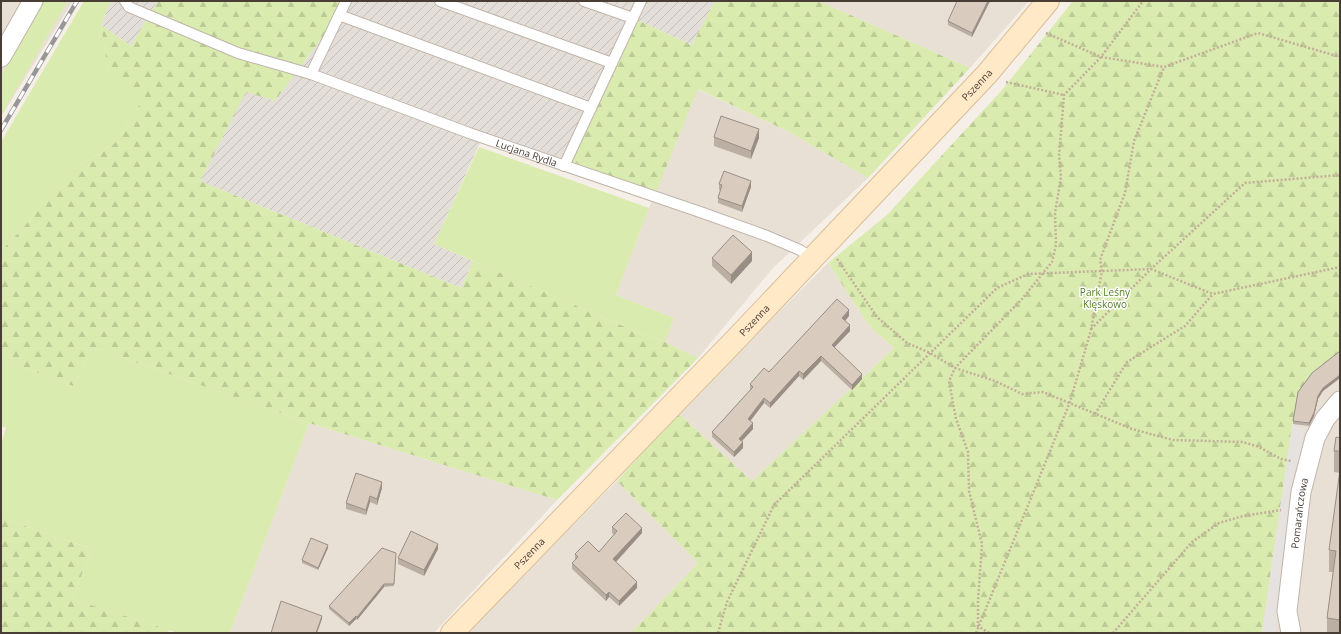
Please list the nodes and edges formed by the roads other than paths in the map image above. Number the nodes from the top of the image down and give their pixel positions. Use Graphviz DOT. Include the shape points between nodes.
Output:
graph roads {
  1 [pos="33,1"];
  2 [pos="125,1"];
  3 [pos="346,1"];
  4 [pos="440,1"];
  5 [pos="584,1"];
  6 [pos="640,1"];
  7 [pos="1048,1"];
  8 [pos="339,15"];
  9 [pos="633,18"];
  10 [pos="1,57"];
  11 [pos="612,63"];
  12 [pos="311,74"];
  13 [pos="591,108"];
  14 [pos="564,166"];
  15 [pos="812,258"];
  16 [pos="1340,401"];
  17 [pos="452,633"];
  18 [pos="1291,633"];
  1 -- 10 [label="street"];
  2 -- 12 [label="lane, Lucjana Rydla" via="129,7 238,53"];
  3 -- 8 [label="lane"];
  4 -- 11 [label="lane"];
  5 -- 9 [label="lane"];
  6 -- 9 [label="lane"];
  7 -- 15 [label="street, Pszenna" via="1030,26 987,74"];
  8 -- 12 [label="lane"];
  8 -- 13 [label="lane"];
  9 -- 11 [label="lane"];
  11 -- 13 [label="lane"];
  12 -- 14 [label="lane, Lucjana Rydla"];
  13 -- 14 [label="lane"];
  14 -- 15 [label="lane, Lucjana Rydla" via="767,236"];
  15 -- 17 [label="street, Pszenna"];
  16 -- 18 [label="street, Pomarańczowa" via="1325,419 1315,438 1303,485 1287,611"];
}
